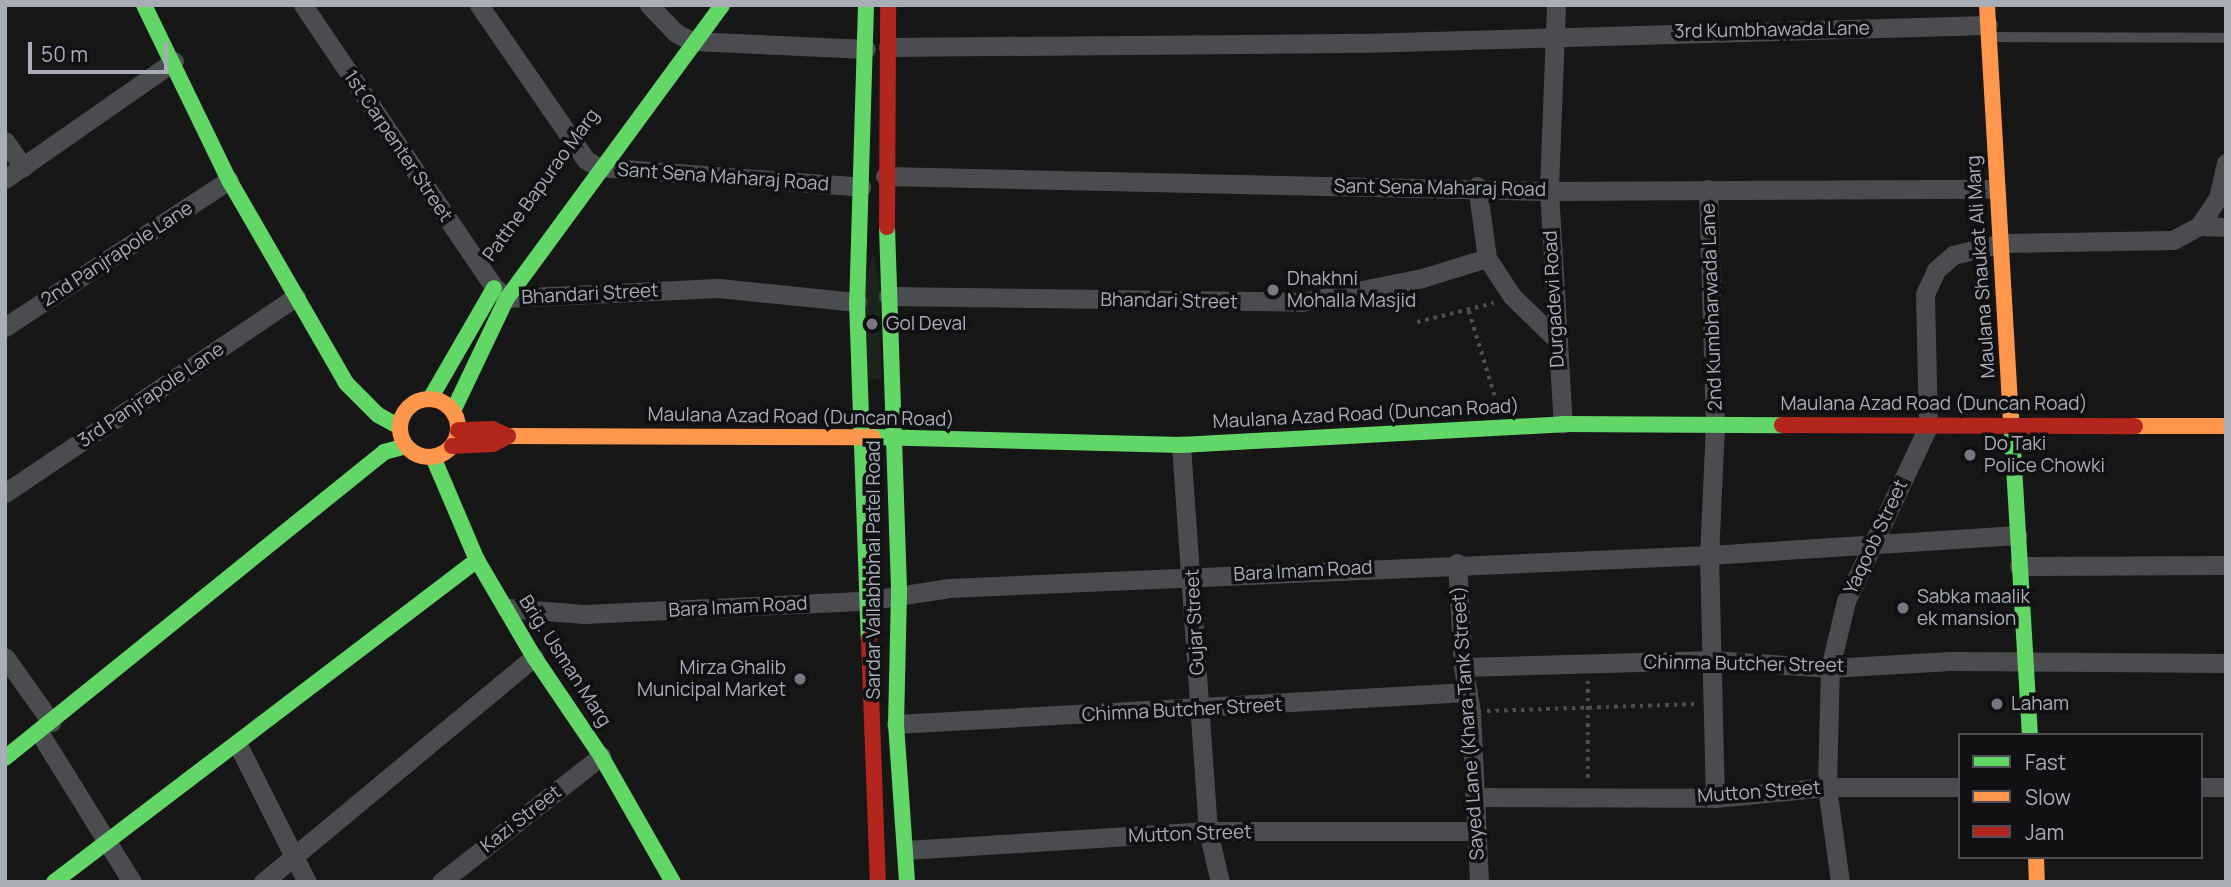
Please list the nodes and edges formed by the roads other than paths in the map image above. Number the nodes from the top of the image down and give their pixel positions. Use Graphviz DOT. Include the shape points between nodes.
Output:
graph roads {
  1 [pos="144,5"];
  2 [pos="303,5"];
  3 [pos="479,5"];
  4 [pos="649,5"];
  5 [pos="722,5"];
  6 [pos="866,5"];
  7 [pos="888,5"];
  8 [pos="1556,5"];
  9 [pos="1987,5"];
  10 [pos="692,15"];
  11 [pos="1988,31"];
  12 [pos="1556,34"];
  13 [pos="2226,38"];
  14 [pos="679,39"];
  15 [pos="888,47"];
  16 [pos="866,49"];
  17 [pos="174,61"];
  18 [pos="5,141"];
  19 [pos="589,162"];
  20 [pos="2226,163"];
  21 [pos="23,167"];
  22 [pos="885,176"];
  23 [pos="5,180"];
  24 [pos="229,180"];
  25 [pos="1477,186"];
  26 [pos="861,187"];
  27 [pos="1708,189"];
  28 [pos="1995,189"];
  29 [pos="1549,191"];
  30 [pos="563,192"];
  31 [pos="2199,226"];
  32 [pos="2226,227"];
  33 [pos="2002,243"];
  34 [pos="1487,258"];
  35 [pos="500,293"];
  36 [pos="888,296"];
  37 [pos="296,298"];
  38 [pos="857,302"];
  39 [pos="5,327"];
  40 [pos="1555,338"];
  41 [pos="430,399"];
  42 [pos="453,411"];
  43 [pos="2013,424"];
  44 [pos="1563,425"];
  45 [pos="1716,425"];
  46 [pos="2226,426"];
  47 [pos="400,427"];
  48 [pos="1928,427"];
  49 [pos="458,430"];
  50 [pos="508,436"];
  51 [pos="863,437"];
  52 [pos="895,437"];
  53 [pos="1181,445"];
  54 [pos="406,446"];
  55 [pos="452,446"];
  56 [pos="433,457"];
  57 [pos="5,493"];
  58 [pos="2017,535"];
  59 [pos="1874,542"];
  60 [pos="1709,555"];
  61 [pos="477,560"];
  62 [pos="1457,563"];
  63 [pos="2226,565"];
  64 [pos="2019,566"];
  65 [pos="1193,576"];
  66 [pos="899,593"];
  67 [pos="865,601"];
  68 [pos="506,608"];
  69 [pos="5,657"];
  70 [pos="534,657"];
  71 [pos="1712,660"];
  72 [pos="2025,663"];
  73 [pos="2226,663"];
  74 [pos="1463,667"];
  75 [pos="1830,668"];
  76 [pos="1468,692"];
  77 [pos="1200,709"];
  78 [pos="896,724"];
  79 [pos="45,727"];
  80 [pos="2030,733"];
  81 [pos="238,745"];
  82 [pos="601,756"];
  83 [pos="5,758"];
  84 [pos="1827,787"];
  85 [pos="2203,787"];
  86 [pos="2226,787"];
  87 [pos="1958,788"];
  88 [pos="1474,797"];
  89 [pos="1715,798"];
  90 [pos="1208,831"];
  91 [pos="1475,831"];
  92 [pos="107,841"];
  93 [pos="905,850"];
  94 [pos="293,855"];
  95 [pos="2036,859"];
  96 [pos="463,875"];
  97 [pos="670,876"];
  98 [pos="54,882"];
  99 [pos="132,882"];
  100 [pos="263,882"];
  101 [pos="307,882"];
  102 [pos="441,882"];
  103 [pos="650,882"];
  104 [pos="878,882"];
  105 [pos="907,882"];
  106 [pos="1220,882"];
  107 [pos="1479,882"];
  108 [pos="1840,882"];
  109 [pos="2037,882"];
  1 -- 17 [label="main road"];
  2 -- 35 [label="street, 1st Carpenter Street"];
  3 -- 19 [label="street"];
  4 -- 14 [label="street"];
  5 -- 14 [label="main road"];
  6 -- 16 [label="main road, Sardar Vallabhbhai Patel Road"];
  7 -- 15 [label="main road, Sardar Vallabhbhai Patel Road"];
  8 -- 12 [label="street, Durgadevi Road"];
  9 -- 11 [label="main road, Maulana Shaukat Ali Marg"];
  10 -- 14 [label="main road"];
  11 -- 12 [label="street, 3rd Kumbhawada Lane"];
  11 -- 13 [label="lane"];
  11 -- 28 [label="main road, Maulana Shaukat Ali Marg"];
  12 -- 15 [label="street, 3rd Kumbhawada Lane" via="1362,43"];
  12 -- 29 [label="street, Durgadevi Road"];
  14 -- 16 [label="street"];
  14 -- 19 [label="main road"];
  15 -- 22 [label="main road, Sardar Vallabhbhai Patel Road"];
  16 -- 26 [label="main road, Sardar Vallabhbhai Patel Road"];
  17 -- 21 [label="street"];
  17 -- 24 [label="main road"];
  18 -- 21 [label="street"];
  19 -- 26 [label="street, Sant Sena Maharaj Road"];
  19 -- 35 [label="main road"];
  20 -- 31 [label="street" via="2218,198"];
  21 -- 23 [label="street"];
  22 -- 25 [label="street, Sant Sena Maharaj Road"];
  22 -- 36 [label="main road, Sardar Vallabhbhai Patel Road"];
  24 -- 37 [label="main road"];
  24 -- 39 [label="street, 2nd Panjrapole Lane"];
  25 -- 29 [label="street, Sant Sena Maharaj Road"];
  25 -- 34 [label="street"];
  26 -- 38 [label="main road, Sardar Vallabhbhai Patel Road"];
  27 -- 28 [label="street, Sant Sena Maharaj Road"];
  27 -- 29 [label="street, Sant Sena Maharaj Road"];
  27 -- 45 [label="street, 2nd Kumbharwada Lane"];
  28 -- 33 [label="main road, Maulana Shaukat Ali Marg"];
  29 -- 40 [label="street, Durgadevi Road"];
  30 -- 35 [label="main road, Patthe Bapurao Marg"];
  31 -- 32 [label="street"];
  31 -- 33 [label="street, Yaqoob Street" via="2173,240"];
  33 -- 43 [label="main road, Maulana Shaukat Ali Marg"];
  33 -- 48 [label="street, Yaqoob Street" via="1953,255 1936,270 1925,294"];
  34 -- 36 [label="street, Bhandari Street" via="1422,278 1302,302"];
  34 -- 40 [label="street" via="1512,296"];
  35 -- 38 [label="street, Bhandari Street" via="719,288"];
  35 -- 41 [label="main road, Patthe Bapurao Marg"];
  35 -- 42 [label="main road"];
  36 -- 52 [label="main road, Sardar Vallabhbhai Patel Road"];
  37 -- 47 [label="main road" via="346,383 378,415"];
  37 -- 57 [label="street, 3rd Panjrapole Lane"];
  38 -- 51 [label="main road, Sardar Vallabhbhai Patel Road"];
  40 -- 44 [label="street, Durgadevi Road"];
  41 -- 42 [label="main road"];
  41 -- 47 [label="main road" via="407,410"];
  42 -- 49 [label="main road"];
  43 -- 46 [label="main road, Maulana Azad Road (Duncan Road)"];
  43 -- 48 [label="main road, Maulana Azad Road (Duncan Road)"];
  43 -- 58 [label="main road, Maulana Shaukat Ali Marg"];
  44 -- 45 [label="main road, Maulana Azad Road (Duncan Road)"];
  44 -- 53 [label="main road, Maulana Azad Road (Duncan Road)"];
  45 -- 48 [label="main road, Maulana Azad Road (Duncan Road)"];
  45 -- 60 [label="street, 2nd Kumbharwada Lane"];
  47 -- 54 [label="main road"];
  48 -- 59 [label="street, Yaqoob Street"];
  49 -- 50 [label="main road" via="492,429"];
  49 -- 55 [label="main road"];
  50 -- 51 [label="main road, Maulana Azad Road (Duncan Road)"];
  50 -- 55 [label="main road" via="493,444"];
  51 -- 52 [label="main road, Maulana Azad Road (Duncan Road)"];
  51 -- 67 [label="main road, Sardar Vallabhbhai Patel Road"];
  52 -- 53 [label="main road, Maulana Azad Road (Duncan Road)"];
  52 -- 66 [label="main road, Sardar Vallabhbhai Patel Road"];
  53 -- 65 [label="street, Gujar Street"];
  54 -- 56 [label="main road" via="423,457"];
  54 -- 79 [label="main road" via="384,452"];
  55 -- 56 [label="main road"];
  56 -- 61 [label="main road, Brig. Usman Marg"];
  58 -- 59 [label="street, Bara Imam Road"];
  58 -- 64 [label="main road, Maulana Shaukat Ali Marg"];
  59 -- 60 [label="street, Bara Imam Road"];
  59 -- 75 [label="street, Yaqoob Street" via="1846,601"];
  60 -- 62 [label="street, Bara Imam Road"];
  60 -- 71 [label="street, 2nd Kumbharwada Lane"];
  61 -- 68 [label="main road, Brig. Usman Marg"];
  61 -- 81 [label="main road"];
  62 -- 65 [label="street, Bara Imam Road"];
  62 -- 74 [label="street, Sayed Lane (Khara Tank Street)"];
  63 -- 64 [label="street"];
  64 -- 72 [label="main road, Maulana Shaukat Ali Marg"];
  65 -- 66 [label="street, Bara Imam Road"];
  65 -- 77 [label="street, Gujar Street"];
  66 -- 67 [label="street, Bara Imam Road"];
  66 -- 78 [label="main road, Sardar Vallabhbhai Patel Road"];
  67 -- 68 [label="street, Bara Imam Road" via="585,614"];
  67 -- 104 [label="main road, Sardar Vallabhbhai Patel Road"];
  68 -- 70 [label="main road, Brig. Usman Marg"];
  69 -- 79 [label="street"];
  70 -- 82 [label="main road, Brig. Usman Marg"];
  70 -- 94 [label="street"];
  71 -- 74 [label="street, Chinma Butcher Street"];
  71 -- 75 [label="street, Chinma Butcher Street"];
  71 -- 89 [label="street, 2nd Kumbharwada Lane"];
  72 -- 73 [label="street, Chinma Butcher Street"];
  72 -- 75 [label="street, Chinma Butcher Street" via="1950,661"];
  72 -- 80 [label="main road, Maulana Shaukat Ali Marg"];
  74 -- 76 [label="street, Sayed Lane (Khara Tank Street)"];
  75 -- 84 [label="street, Yaqoob Street"];
  76 -- 77 [label="street, Chimna Butcher Street"];
  76 -- 88 [label="street, Sayed Lane (Khara Tank Street)"];
  77 -- 78 [label="street, Chimna Butcher Street"];
  77 -- 90 [label="street, Gujar Street"];
  78 -- 93 [label="main road, Sardar Vallabhbhai Patel Road"];
  79 -- 83 [label="main road"];
  79 -- 92 [label="street"];
  81 -- 92 [label="main road"];
  81 -- 94 [label="street"];
  82 -- 96 [label="street, Kazi Street"];
  82 -- 97 [label="main road, Brig. Usman Marg"];
  84 -- 87 [label="street, Mutton Street"];
  84 -- 89 [label="street, Mutton Street"];
  84 -- 108 [label="street, Yaqoob Street"];
  85 -- 86 [label="street"];
  88 -- 89 [label="street, Mutton Street"];
  88 -- 91 [label="street, Sayed Lane (Khara Tank Street)"];
  90 -- 91 [label="street, Mutton Street"];
  90 -- 93 [label="street, Mutton Street"];
  90 -- 106 [label="street, Gujar Street"];
  91 -- 107 [label="street, Sayed Lane (Khara Tank Street)"];
  92 -- 98 [label="main road"];
  92 -- 99 [label="street"];
  93 -- 105 [label="main road, Sardar Vallabhbhai Patel Road"];
  94 -- 100 [label="street"];
  94 -- 101 [label="street"];
  95 -- 109 [label="main road"];
  96 -- 102 [label="street, Kazi Street"];
  97 -- 103 [label="street"];
}
